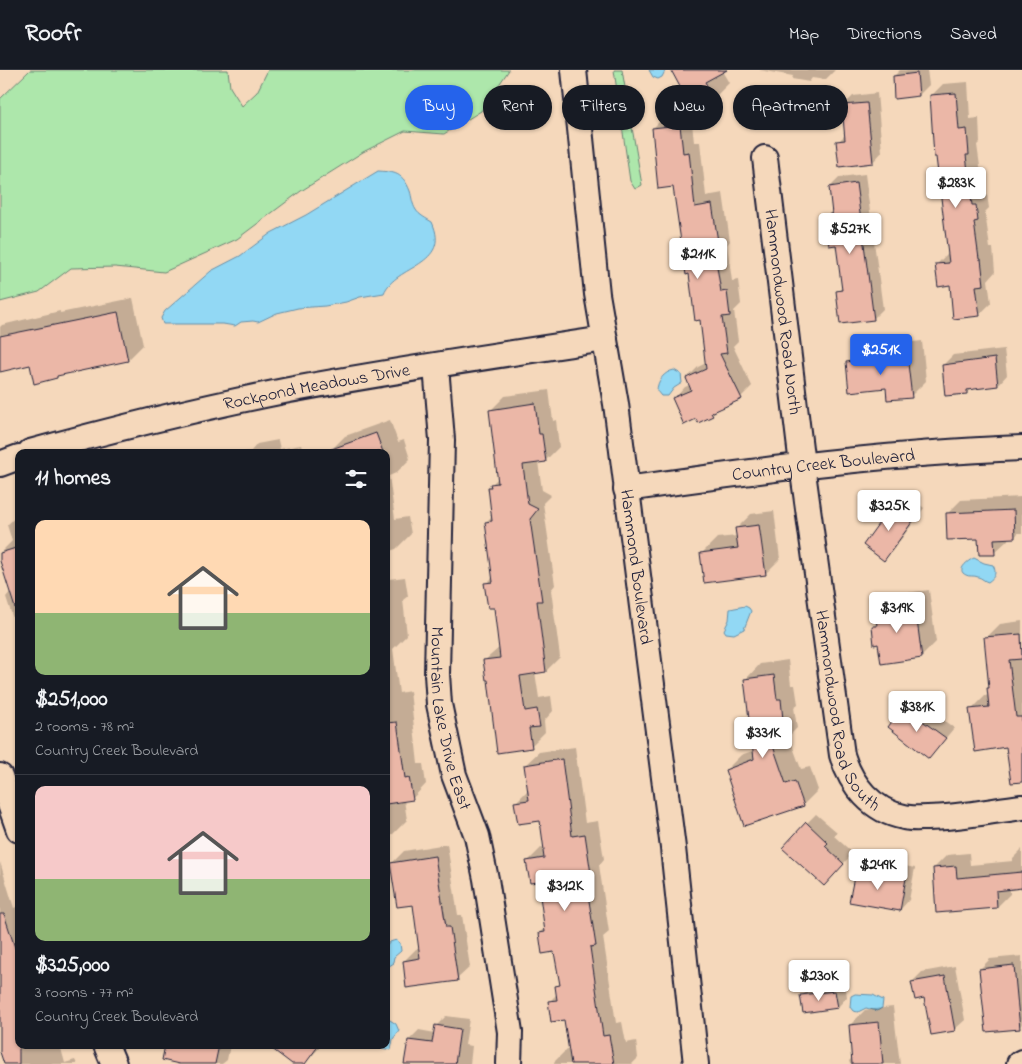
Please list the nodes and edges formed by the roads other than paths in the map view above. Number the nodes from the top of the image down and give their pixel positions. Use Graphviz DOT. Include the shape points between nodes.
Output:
graph roads {
  1 [pos="574,70"];
  2 [pos="765,158"];
  3 [pos="605,339"];
  4 [pos="436,366"];
  5 [pos="1022,448"];
  6 [pos="41,449"];
  7 [pos="15,458"];
  8 [pos="0,464"];
  9 [pos="802,465"];
  10 [pos="626,489"];
  11 [pos="0,776"];
  12 [pos="1022,807"];
  13 [pos="15,819"];
  14 [pos="108,1049"];
  15 [pos="114,1064"];
  16 [pos="508,1064"];
  17 [pos="696,1064"];
  1 -- 3 [label="street, Hammond Boulevard" via="597,294"];
  2 -- 9 [label="street, Hammondwood Road North"];
  3 -- 4 [label="street, Rockpond Meadows Drive"];
  3 -- 10 [label="street, Hammond Boulevard"];
  4 -- 6 [label="street, Rockpond Meadows Drive" via="282,392 117,428"];
  4 -- 16 [label="street, Mountain Lake Drive East" via="442,440 437,674 440,704 454,776 477,836 486,879 510,1032"];
  5 -- 9 [label="street, Country Creek Boulevard" via="949,450"];
  7 -- 8 [label="street"];
  9 -- 10 [label="street, Country Creek Boulevard"];
  9 -- 12 [label="street, Hammondwood Road South" via="842,755 857,788 872,803 906,818 944,818"];
  10 -- 17 [label="street, Hammond Boulevard" via="673,848"];
  11 -- 13 [label="street"];
  14 -- 15 [label="street"];
}
